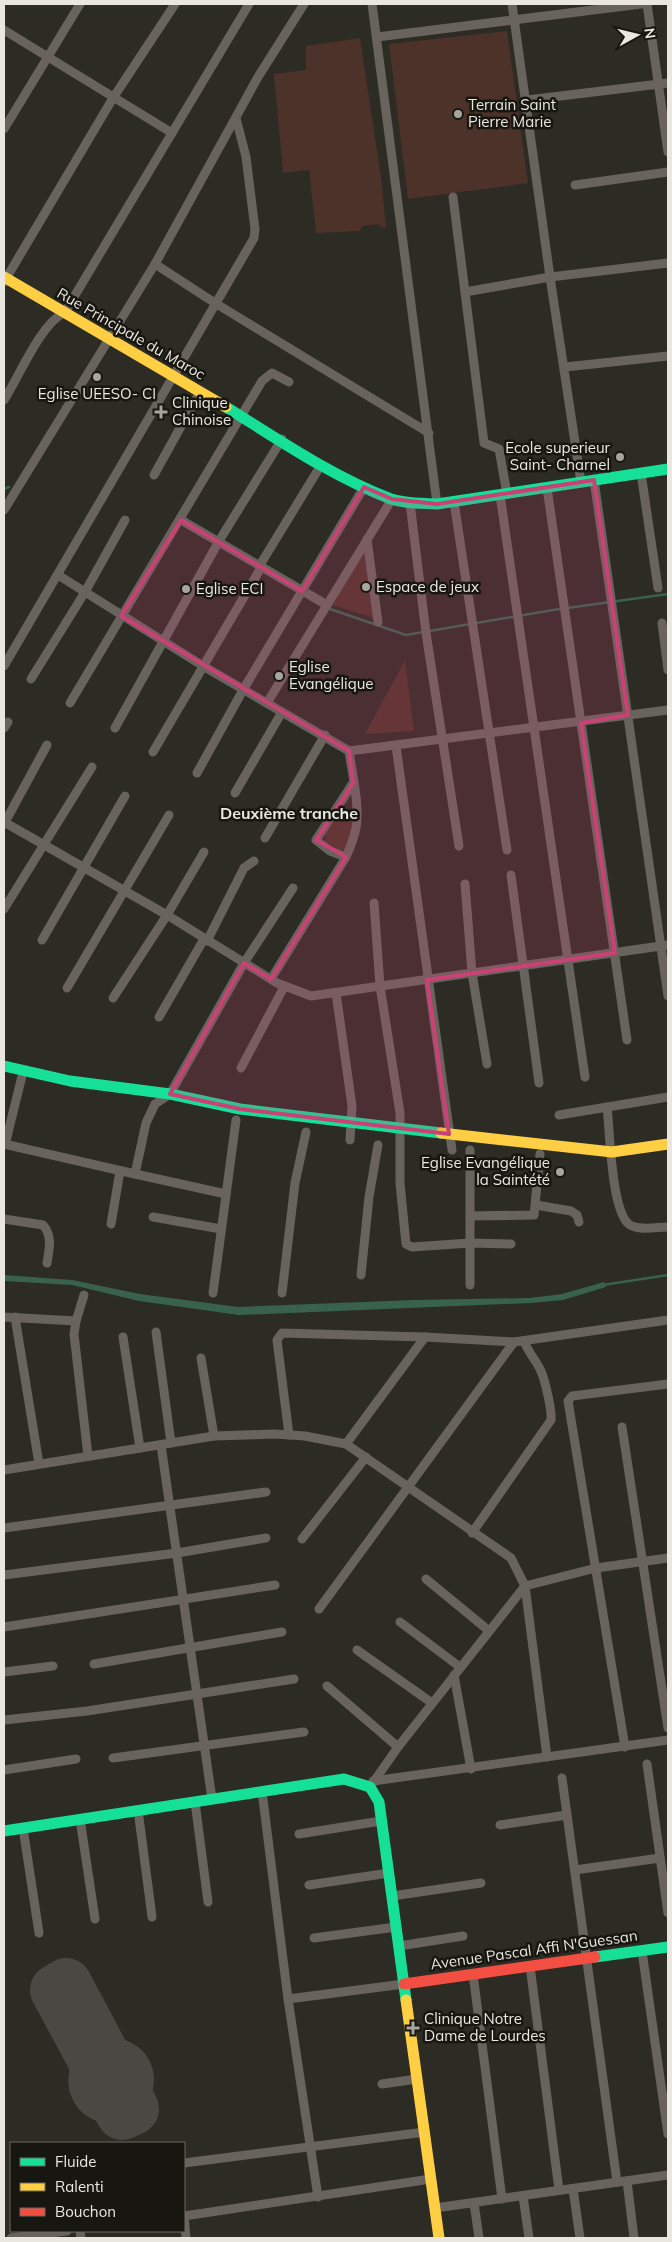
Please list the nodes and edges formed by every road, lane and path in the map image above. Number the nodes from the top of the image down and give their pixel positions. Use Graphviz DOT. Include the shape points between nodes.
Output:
graph roads {
  1 [pos="80,4"];
  2 [pos="176,4"];
  3 [pos="249,4"];
  4 [pos="304,4"];
  5 [pos="372,4"];
  6 [pos="512,4"];
  7 [pos="641,4"];
  8 [pos="647,4"];
  9 [pos="567,8"];
  10 [pos="515,20"];
  11 [pos="4,30"];
  12 [pos="377,37"];
  13 [pos="47,58"];
  14 [pos="668,83"];
  15 [pos="657,85"];
  16 [pos="113,98"];
  17 [pos="527,100"];
  18 [pos="236,118"];
  19 [pos="4,129"];
  20 [pos="172,133"];
  21 [pos="668,152"];
  22 [pos="668,172"];
  23 [pos="575,185"];
  24 [pos="453,197"];
  25 [pos="155,264"];
  26 [pos="668,264"];
  27 [pos="550,277"];
  28 [pos="4,279"];
  29 [pos="465,292"];
  30 [pos="215,303"];
  31 [pos="65,312"];
  32 [pos="109,337"];
  33 [pos="668,356"];
  34 [pos="565,366"];
  35 [pos="174,376"];
  36 [pos="289,382"];
  37 [pos="200,392"];
  38 [pos="4,400"];
  39 [pos="241,415"];
  40 [pos="428,434"];
  41 [pos="282,440"];
  42 [pos="322,465"];
  43 [pos="668,469"];
  44 [pos="641,473"];
  45 [pos="154,475"];
  46 [pos="594,480"];
  47 [pos="581,482"];
  48 [pos="364,487"];
  49 [pos="547,488"];
  50 [pos="503,495"];
  51 [pos="392,499"];
  52 [pos="454,502"];
  53 [pos="410,503"];
  54 [pos="438,504"];
  55 [pos="4,510"];
  56 [pos="125,520"];
  57 [pos="181,520"];
  58 [pos="367,539"];
  59 [pos="219,541"];
  60 [pos="261,566"];
  61 [pos="58,575"];
  62 [pos="658,588"];
  63 [pos="302,591"];
  64 [pos="84,592"];
  65 [pos="327,605"];
  66 [pos="121,616"];
  67 [pos="378,622"];
  68 [pos="662,623"];
  69 [pos="163,642"];
  70 [pos="4,666"];
  71 [pos="203,666"];
  72 [pos="668,670"];
  73 [pos="31,679"];
  74 [pos="243,690"];
  75 [pos="70,703"];
  76 [pos="267,703"];
  77 [pos="668,710"];
  78 [pos="282,712"];
  79 [pos="628,715"];
  80 [pos="581,722"];
  81 [pos="115,728"];
  82 [pos="534,728"];
  83 [pos="488,734"];
  84 [pos="325,735"];
  85 [pos="441,739"];
  86 [pos="47,744"];
  87 [pos="396,746"];
  88 [pos="349,751"];
  89 [pos="153,752"];
  90 [pos="92,767"];
  91 [pos="197,773"];
  92 [pos="353,783"];
  93 [pos="235,793"];
  94 [pos="126,796"];
  95 [pos="170,816"];
  96 [pos="4,823"];
  97 [pos="265,838"];
  98 [pos="44,845"];
  99 [pos="459,846"];
  100 [pos="507,850"];
  101 [pos="204,852"];
  102 [pos="346,858"];
  103 [pos="254,861"];
  104 [pos="84,870"];
  105 [pos="511,875"];
  106 [pos="465,884"];
  107 [pos="293,888"];
  108 [pos="125,892"];
  109 [pos="374,903"];
  110 [pos="4,909"];
  111 [pos="167,915"];
  112 [pos="42,940"];
  113 [pos="206,940"];
  114 [pos="665,945"];
  115 [pos="615,953"];
  116 [pos="568,960"];
  117 [pos="244,963"];
  118 [pos="522,966"];
  119 [pos="472,973"];
  120 [pos="271,979"];
  121 [pos="428,980"];
  122 [pos="380,986"];
  123 [pos="284,987"];
  124 [pos="67,988"];
  125 [pos="336,993"];
  126 [pos="668,996"];
  127 [pos="112,998"];
  128 [pos="159,1017"];
  129 [pos="627,1040"];
  130 [pos="487,1064"];
  131 [pos="4,1066"];
  132 [pos="241,1068"];
  133 [pos="23,1072"];
  134 [pos="585,1076"];
  135 [pos="540,1083"];
  136 [pos="170,1094"];
  137 [pos="668,1097"];
  138 [pos="607,1107"];
  139 [pos="560,1115"];
  140 [pos="236,1120"];
  141 [pos="351,1123"];
  142 [pos="400,1128"];
  143 [pos="306,1132"];
  144 [pos="449,1134"];
  145 [pos="350,1140"];
  146 [pos="668,1144"];
  147 [pos="4,1145"];
  148 [pos="378,1145"];
  149 [pos="452,1150"];
  150 [pos="470,1150"];
  151 [pos="612,1152"];
  152 [pos="540,1154"];
  153 [pos="120,1171"];
  154 [pos="135,1174"];
  155 [pos="226,1194"];
  156 [pos="536,1205"];
  157 [pos="470,1216"];
  158 [pos="153,1217"];
  159 [pos="4,1218"];
  160 [pos="579,1222"];
  161 [pos="111,1224"];
  162 [pos="668,1227"];
  163 [pos="220,1229"];
  164 [pos="470,1243"];
  165 [pos="511,1244"];
  166 [pos="47,1264"];
  167 [pos="361,1276"];
  168 [pos="470,1285"];
  169 [pos="213,1293"];
  170 [pos="282,1293"];
  171 [pos="84,1295"];
  172 [pos="4,1317"];
  173 [pos="15,1317"];
  174 [pos="668,1320"];
  175 [pos="76,1321"];
  176 [pos="156,1332"];
  177 [pos="124,1337"];
  178 [pos="425,1337"];
  179 [pos="519,1342"];
  180 [pos="201,1358"];
  181 [pos="668,1384"];
  182 [pos="622,1427"];
  183 [pos="289,1435"];
  184 [pos="214,1436"];
  185 [pos="171,1443"];
  186 [pos="346,1444"];
  187 [pos="161,1445"];
  188 [pos="140,1448"];
  189 [pos="88,1456"];
  190 [pos="366,1457"];
  191 [pos="39,1464"];
  192 [pos="4,1470"];
  193 [pos="410,1487"];
  194 [pos="266,1492"];
  195 [pos="170,1504"];
  196 [pos="4,1528"];
  197 [pos="472,1533"];
  198 [pos="266,1538"];
  199 [pos="302,1539"];
  200 [pos="177,1553"];
  201 [pos="668,1558"];
  202 [pos="644,1561"];
  203 [pos="596,1568"];
  204 [pos="4,1575"];
  205 [pos="426,1579"];
  206 [pos="275,1585"];
  207 [pos="524,1586"];
  208 [pos="183,1600"];
  209 [pos="319,1609"];
  210 [pos="400,1622"];
  211 [pos="4,1627"];
  212 [pos="488,1630"];
  213 [pos="282,1632"];
  214 [pos="190,1648"];
  215 [pos="357,1650"];
  216 [pos="94,1664"];
  217 [pos="53,1666"];
  218 [pos="460,1667"];
  219 [pos="4,1672"];
  220 [pos="454,1675"];
  221 [pos="294,1679"];
  222 [pos="327,1686"];
  223 [pos="196,1696"];
  224 [pos="432,1703"];
  225 [pos="4,1720"];
  226 [pos="668,1728"];
  227 [pos="304,1732"];
  228 [pos="668,1740"];
  229 [pos="204,1745"];
  230 [pos="398,1747"];
  231 [pos="625,1747"];
  232 [pos="547,1757"];
  233 [pos="113,1758"];
  234 [pos="76,1760"];
  235 [pos="647,1764"];
  236 [pos="471,1769"];
  237 [pos="4,1770"];
  238 [pos="562,1778"];
  239 [pos="371,1784"];
  240 [pos="262,1791"];
  241 [pos="212,1799"];
  242 [pos="195,1802"];
  243 [pos="138,1810"];
  244 [pos="567,1815"];
  245 [pos="80,1819"];
  246 [pos="381,1821"];
  247 [pos="500,1824"];
  248 [pos="23,1828"];
  249 [pos="4,1830"];
  250 [pos="299,1834"];
  251 [pos="660,1858"];
  252 [pos="575,1870"];
  253 [pos="389,1873"];
  254 [pos="481,1883"];
  255 [pos="309,1884"];
  256 [pos="392,1896"];
  257 [pos="208,1902"];
  258 [pos="668,1913"];
  259 [pos="152,1917"];
  260 [pos="95,1919"];
  261 [pos="396,1927"];
  262 [pos="39,1933"];
  263 [pos="463,1936"];
  264 [pos="314,1938"];
  265 [pos="399,1946"];
  266 [pos="668,1947"];
  267 [pos="642,1951"];
  268 [pos="587,1958"];
  269 [pos="530,1966"];
  270 [pos="473,1974"];
  271 [pos="404,1984"];
  272 [pos="288,1999"];
  273 [pos="417,2078"];
  274 [pos="382,2084"];
  275 [pos="425,2132"];
  276 [pos="668,2134"];
  277 [pos="310,2146"];
  278 [pos="185,2163"];
  279 [pos="668,2175"];
  280 [pos="431,2179"];
  281 [pos="627,2181"];
  282 [pos="617,2182"];
  283 [pos="573,2188"];
  284 [pos="559,2190"];
  285 [pos="523,2196"];
  286 [pos="318,2197"];
  287 [pos="502,2199"];
  288 [pos="474,2202"];
  289 [pos="435,2208"];
  290 [pos="185,2216"];
  291 [pos="59,2232"];
  292 [pos="11,2238"];
  293 [pos="439,2238"];
  294 [pos="479,2238"];
  295 [pos="529,2238"];
  296 [pos="580,2238"];
  297 [pos="634,2238"];
  1 -- 13 [label="street"];
  2 -- 16 [label="street"];
  3 -- 20 [label="street"];
  4 -- 18 [label="street" via="258,76"];
  5 -- 12 [label="street"];
  6 -- 10 [label="street"];
  7 -- 9 [label="street"];
  8 -- 15 [label="street"];
  9 -- 10 [label="street"];
  10 -- 12 [label="street"];
  10 -- 17 [label="street"];
  11 -- 13 [label="street"];
  12 -- 40 [label="street"];
  13 -- 16 [label="street"];
  13 -- 19 [label="street"];
  14 -- 15 [label="street"];
  15 -- 17 [label="street"];
  15 -- 21 [label="street"];
  16 -- 20 [label="street"];
  16 -- 28 [label="street"];
  17 -- 27 [label="street"];
  18 -- 25 [label="street"];
  18 -- 30 [label="street" via="246,157 256,229 251,245"];
  20 -- 31 [label="street"];
  22 -- 23 [label="street"];
  24 -- 29 [label="street"];
  25 -- 30 [label="street"];
  25 -- 32 [label="street"];
  26 -- 27 [label="street"];
  27 -- 29 [label="street"];
  27 -- 34 [label="street"];
  28 -- 31 [label="street, Rue Principale du Maroc"];
  29 -- 50 [label="street" via="484,443 499,449"];
  30 -- 35 [label="street"];
  30 -- 40 [label="street"];
  31 -- 32 [label="street, Rue Principale du Maroc"];
  31 -- 38 [label="street" via="54,319 29,355"];
  32 -- 35 [label="street, Rue Principale du Maroc"];
  32 -- 55 [label="street"];
  33 -- 34 [label="street"];
  34 -- 47 [label="street"];
  35 -- 37 [label="street, Rue Principale du Maroc"];
  35 -- 61 [label="street"];
  36 -- 39 [label="street" via="268,374"];
  37 -- 39 [label="street, Rue Principale du Maroc"];
  37 -- 45 [label="street"];
  39 -- 41 [label="street, Rue Principale du Maroc"];
  39 -- 57 [label="street"];
  40 -- 54 [label="street"];
  41 -- 42 [label="street, Rue Principale du Maroc"];
  41 -- 59 [label="street"];
  42 -- 48 [label="street, Rue Principale du Maroc"];
  42 -- 60 [label="street"];
  43 -- 44 [label="street, Rue Principale du Maroc"];
  44 -- 46 [label="street, Rue Principale du Maroc"];
  44 -- 62 [label="street"];
  46 -- 47 [label="street, Rue Principale du Maroc"];
  46 -- 79 [label="street"];
  47 -- 49 [label="street, Rue Principale du Maroc"];
  48 -- 51 [label="street, Rue Principale du Maroc"];
  48 -- 63 [label="street"];
  49 -- 50 [label="street, Rue Principale du Maroc"];
  49 -- 80 [label="street"];
  50 -- 52 [label="street, Rue Principale du Maroc"];
  50 -- 82 [label="street"];
  51 -- 53 [label="street, Rue Principale du Maroc"];
  51 -- 58 [label="street"];
  52 -- 54 [label="street, Rue Principale du Maroc"];
  52 -- 83 [label="street"];
  53 -- 54 [label="street, Rue Principale du Maroc"];
  53 -- 85 [label="street"];
  56 -- 64 [label="street"];
  57 -- 59 [label="street"];
  57 -- 66 [label="street"];
  58 -- 65 [label="street"];
  58 -- 67 [label="street"];
  59 -- 60 [label="street"];
  59 -- 69 [label="street"];
  60 -- 63 [label="street"];
  60 -- 71 [label="street"];
  61 -- 64 [label="street"];
  61 -- 70 [label="street"];
  63 -- 65 [label="street"];
  63 -- 74 [label="street"];
  64 -- 66 [label="street"];
  64 -- 73 [label="street"];
  65 -- 76 [label="street"];
  66 -- 69 [label="street"];
  66 -- 75 [label="street"];
  68 -- 72 [label="street"];
  69 -- 71 [label="street"];
  69 -- 81 [label="street"];
  71 -- 74 [label="street"];
  71 -- 89 [label="street"];
  74 -- 76 [label="street"];
  74 -- 91 [label="street"];
  76 -- 78 [label="street"];
  77 -- 79 [label="street"];
  78 -- 84 [label="street"];
  78 -- 93 [label="street"];
  79 -- 80 [label="street"];
  79 -- 114 [label="street"];
  80 -- 82 [label="street"];
  80 -- 115 [label="street"];
  82 -- 83 [label="street"];
  82 -- 116 [label="street"];
  83 -- 85 [label="street"];
  83 -- 100 [label="street"];
  84 -- 88 [label="street"];
  84 -- 97 [label="street"];
  85 -- 87 [label="street"];
  85 -- 99 [label="street"];
  86 -- 96 [label="street"];
  87 -- 88 [label="street"];
  87 -- 121 [label="street"];
  88 -- 92 [label="street"];
  90 -- 98 [label="street"];
  92 -- 102 [label="street" via="357,823"];
  92 -- 102 [label="street" via="316,837 317,843"];
  94 -- 104 [label="street"];
  95 -- 108 [label="street"];
  96 -- 98 [label="street"];
  98 -- 104 [label="street"];
  98 -- 110 [label="street"];
  101 -- 111 [label="street"];
  102 -- 120 [label="street"];
  103 -- 113 [label="street" via="244,868"];
  104 -- 108 [label="street"];
  104 -- 112 [label="street"];
  105 -- 118 [label="street"];
  106 -- 119 [label="street"];
  107 -- 117 [label="street"];
  108 -- 111 [label="street"];
  108 -- 124 [label="street"];
  109 -- 122 [label="street"];
  111 -- 113 [label="street"];
  111 -- 127 [label="street"];
  113 -- 117 [label="street"];
  113 -- 128 [label="street"];
  114 -- 115 [label="street"];
  114 -- 126 [label="street"];
  115 -- 116 [label="street"];
  115 -- 129 [label="street"];
  116 -- 118 [label="street"];
  116 -- 134 [label="street"];
  117 -- 120 [label="street"];
  117 -- 136 [label="street"];
  118 -- 119 [label="street"];
  118 -- 135 [label="street"];
  119 -- 121 [label="street"];
  119 -- 130 [label="street"];
  120 -- 123 [label="street"];
  121 -- 122 [label="street"];
  121 -- 144 [label="street"];
  122 -- 125 [label="street"];
  122 -- 142 [label="street"];
  123 -- 125 [label="street" via="311,996"];
  123 -- 132 [label="street"];
  125 -- 141 [label="street" via="352,1106"];
  131 -- 133 [label="street"];
  133 -- 136 [label="street"];
  133 -- 147 [label="street"];
  136 -- 141 [label="street" via="240,1108"];
  136 -- 154 [label="street" via="155,1104 146,1123"];
  137 -- 138 [label="street"];
  138 -- 139 [label="street"];
  138 -- 151 [label="street"];
  140 -- 155 [label="street"];
  141 -- 142 [label="street"];
  141 -- 145 [label="street"];
  142 -- 144 [label="street"];
  142 -- 164 [label="street" via="400,1183 406,1244 412,1247"];
  143 -- 170 [label="street" via="290,1210"];
  144 -- 149 [label="street"];
  144 -- 151 [label="street"];
  146 -- 151 [label="street"];
  147 -- 153 [label="street"];
  148 -- 167 [label="street"];
  150 -- 157 [label="street"];
  151 -- 162 [label="street" via="615,1191 625,1221 636,1228"];
  152 -- 156 [label="street"];
  153 -- 154 [label="street"];
  153 -- 161 [label="street"];
  154 -- 155 [label="street"];
  155 -- 163 [label="street"];
  156 -- 157 [label="street" via="532,1216"];
  156 -- 160 [label="street" via="571,1211"];
  157 -- 164 [label="street"];
  158 -- 163 [label="street"];
  159 -- 166 [label="street" via="46,1228 50,1243"];
  163 -- 169 [label="street"];
  164 -- 165 [label="street"];
  164 -- 168 [label="street"];
  171 -- 175 [label="street"];
  172 -- 173 [label="street"];
  173 -- 175 [label="street"];
  173 -- 191 [label="street"];
  174 -- 179 [label="street"];
  175 -- 189 [label="street" via="74,1334"];
  176 -- 185 [label="street"];
  177 -- 188 [label="street"];
  178 -- 179 [label="street"];
  178 -- 183 [label="street" via="282,1332 277,1340"];
  178 -- 186 [label="street"];
  179 -- 193 [label="street"];
  179 -- 197 [label="street" via="540,1370 551,1411 550,1420"];
  180 -- 184 [label="street"];
  181 -- 203 [label="street" via="572,1396 569,1399"];
  182 -- 202 [label="street"];
  183 -- 184 [label="street"];
  183 -- 186 [label="street"];
  184 -- 185 [label="street"];
  185 -- 187 [label="street"];
  186 -- 190 [label="street"];
  187 -- 188 [label="street"];
  187 -- 195 [label="street"];
  188 -- 189 [label="street"];
  189 -- 191 [label="street"];
  190 -- 193 [label="street"];
  190 -- 199 [label="street"];
  191 -- 192 [label="street"];
  193 -- 197 [label="street"];
  193 -- 209 [label="street"];
  194 -- 195 [label="street"];
  195 -- 196 [label="street"];
  195 -- 200 [label="street"];
  197 -- 207 [label="street" via="511,1558"];
  198 -- 200 [label="street"];
  200 -- 204 [label="street"];
  200 -- 208 [label="street"];
  201 -- 202 [label="street"];
  202 -- 203 [label="street"];
  202 -- 226 [label="street"];
  203 -- 207 [label="street"];
  203 -- 231 [label="street"];
  205 -- 212 [label="street"];
  206 -- 208 [label="street"];
  207 -- 212 [label="street"];
  207 -- 232 [label="street"];
  208 -- 211 [label="street"];
  208 -- 214 [label="street"];
  210 -- 218 [label="street"];
  212 -- 218 [label="street"];
  213 -- 214 [label="street"];
  214 -- 216 [label="street"];
  214 -- 223 [label="street"];
  215 -- 224 [label="street"];
  217 -- 219 [label="street"];
  218 -- 220 [label="street"];
  220 -- 224 [label="street"];
  220 -- 236 [label="street"];
  221 -- 223 [label="street"];
  222 -- 230 [label="street"];
  223 -- 225 [label="street"];
  223 -- 229 [label="street"];
  224 -- 230 [label="street"];
  227 -- 229 [label="street"];
  228 -- 231 [label="street"];
  229 -- 233 [label="street"];
  229 -- 241 [label="street"];
  230 -- 239 [label="street"];
  231 -- 232 [label="street"];
  232 -- 236 [label="street"];
  234 -- 237 [label="street"];
  235 -- 251 [label="street"];
  236 -- 239 [label="street"];
  238 -- 244 [label="street"];
  239 -- 240 [label="street" via="344,1779"];
  239 -- 246 [label="street"];
  240 -- 241 [label="street"];
  240 -- 272 [label="street"];
  241 -- 242 [label="street"];
  242 -- 243 [label="street"];
  242 -- 257 [label="street"];
  243 -- 245 [label="street"];
  243 -- 259 [label="street"];
  244 -- 247 [label="street"];
  244 -- 252 [label="street"];
  245 -- 248 [label="street"];
  245 -- 260 [label="street"];
  246 -- 250 [label="street"];
  246 -- 253 [label="street"];
  248 -- 249 [label="street"];
  248 -- 262 [label="street"];
  251 -- 252 [label="street"];
  251 -- 258 [label="street"];
  252 -- 268 [label="street"];
  253 -- 255 [label="street"];
  253 -- 256 [label="street"];
  254 -- 256 [label="street"];
  256 -- 261 [label="street"];
  261 -- 264 [label="street"];
  261 -- 265 [label="street"];
  263 -- 265 [label="street"];
  265 -- 271 [label="street"];
  266 -- 267 [label="street, Avenue Pascal Affi N'Guessan"];
  267 -- 268 [label="street, Avenue Pascal Affi N'Guessan"];
  267 -- 276 [label="street"];
  268 -- 269 [label="street, Avenue Pascal Affi N'Guessan"];
  268 -- 282 [label="street"];
  269 -- 270 [label="street, Avenue Pascal Affi N'Guessan"];
  269 -- 284 [label="street"];
  270 -- 271 [label="street, Avenue Pascal Affi N'Guessan"];
  270 -- 287 [label="street"];
  271 -- 272 [label="street"];
  271 -- 273 [label="street"];
  272 -- 277 [label="street"];
  273 -- 274 [label="street"];
  273 -- 275 [label="street"];
  275 -- 277 [label="street"];
  275 -- 280 [label="street"];
  277 -- 278 [label="street"];
  277 -- 286 [label="street"];
  279 -- 281 [label="street"];
  280 -- 286 [label="street"];
  280 -- 289 [label="street"];
  281 -- 282 [label="street"];
  281 -- 297 [label="street"];
  282 -- 283 [label="street"];
  283 -- 284 [label="street"];
  283 -- 296 [label="street"];
  284 -- 285 [label="street"];
  285 -- 287 [label="street"];
  285 -- 295 [label="street"];
  286 -- 290 [label="street"];
  287 -- 288 [label="street"];
  288 -- 289 [label="street"];
  288 -- 294 [label="street"];
  289 -- 293 [label="street"];
  291 -- 292 [label="street"];
}
